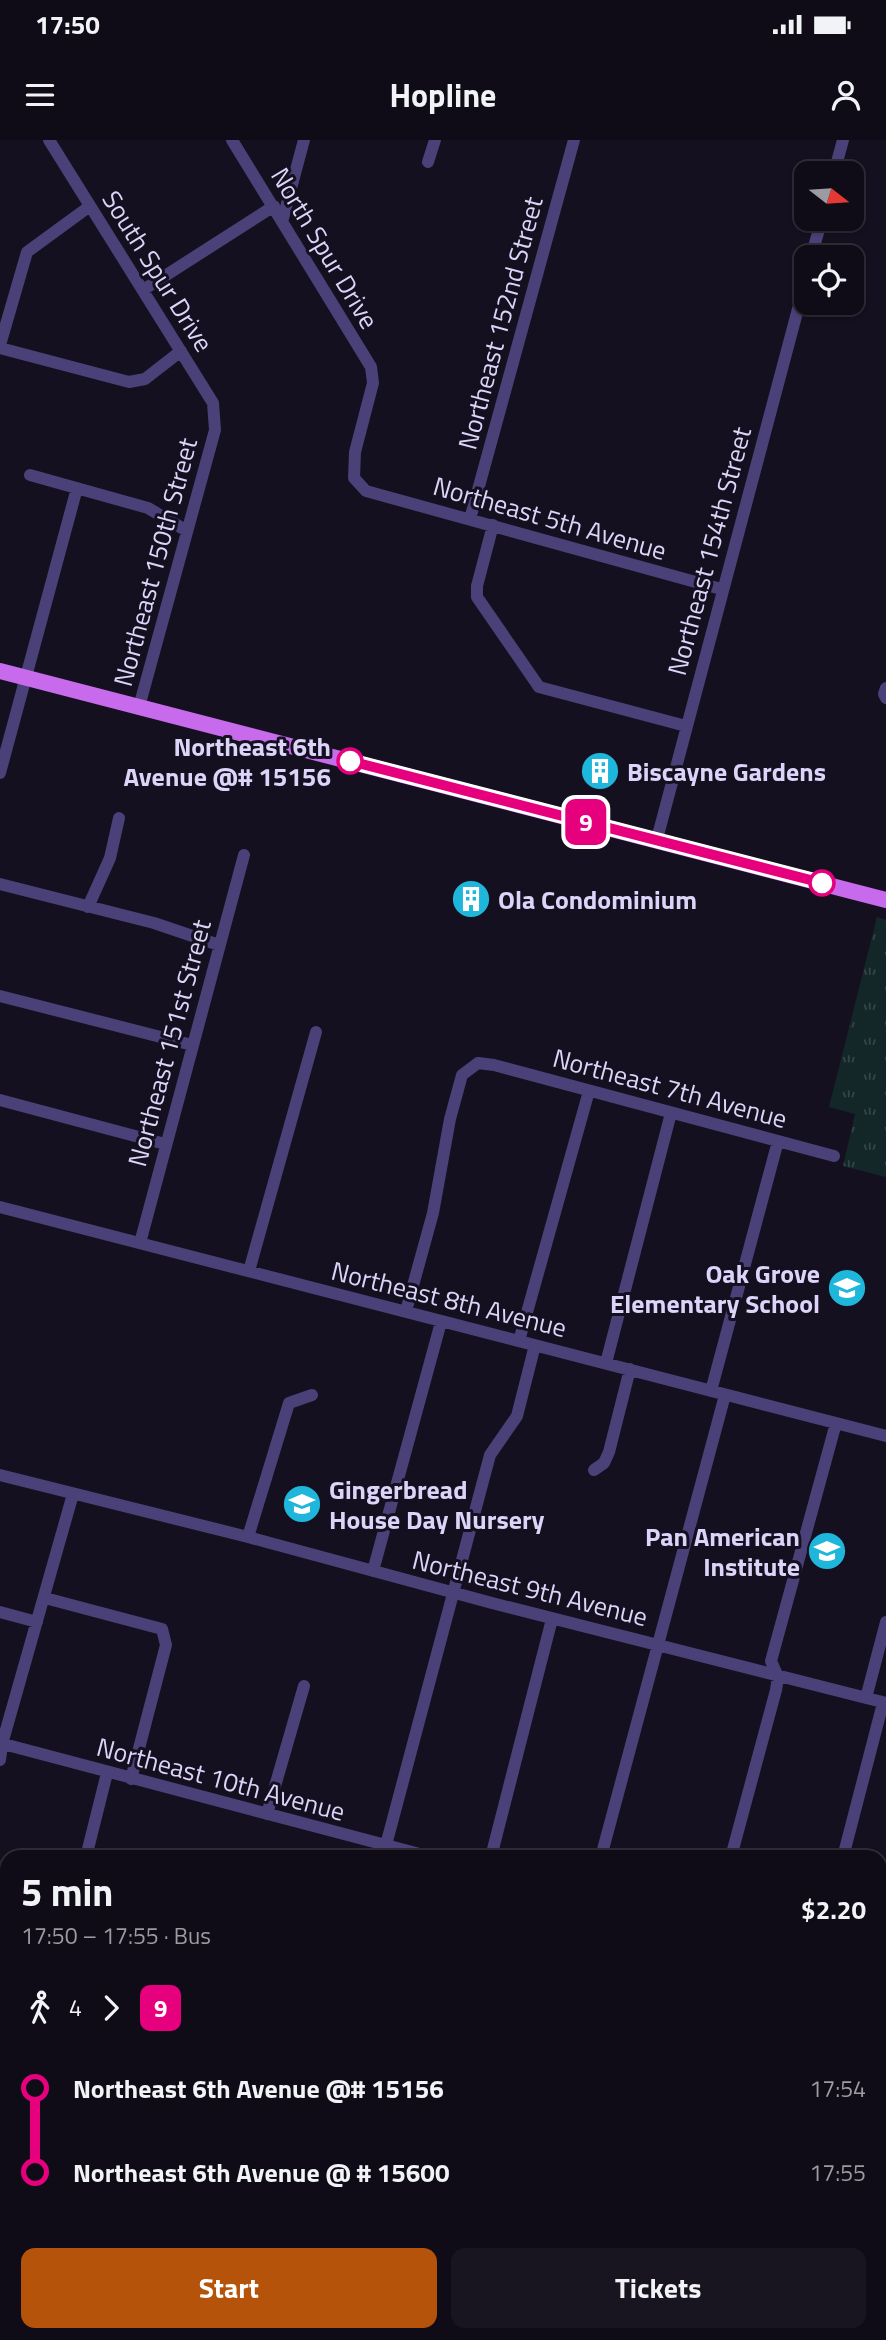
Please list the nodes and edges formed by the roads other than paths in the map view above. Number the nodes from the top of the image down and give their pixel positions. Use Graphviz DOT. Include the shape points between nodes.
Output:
graph roads {
  1 [pos="49,140"];
  2 [pos="232,140"];
  3 [pos="304,140"];
  4 [pos="435,140"];
  5 [pos="574,140"];
  6 [pos="843,140"];
  7 [pos="837,161"];
  8 [pos="428,162"];
  9 [pos="90,206"];
  10 [pos="274,206"];
  11 [pos="282,222"];
  12 [pos="143,290"];
  13 [pos="796,315"];
  14 [pos="0,347"];
  15 [pos="181,351"];
  16 [pos="215,430"];
  17 [pos="30,475"];
  18 [pos="77,488"];
  19 [pos="366,491"];
  20 [pos="470,519"];
  21 [pos="493,525"];
  22 [pos="187,531"];
  23 [pos="722,589"];
  24 [pos="0,671"];
  25 [pos="26,677"];
  26 [pos="886,688"];
  27 [pos="886,698"];
  28 [pos="139,707"];
  29 [pos="686,726"];
  30 [pos="0,773"];
  31 [pos="119,818"];
  32 [pos="657,839"];
  33 [pos="244,855"];
  34 [pos="0,884"];
  35 [pos="886,900"];
  36 [pos="88,907"];
  37 [pos="219,945"];
  38 [pos="0,996"];
  39 [pos="316,1032"];
  40 [pos="192,1045"];
  41 [pos="589,1091"];
  42 [pos="0,1100"];
  43 [pos="671,1113"];
  44 [pos="778,1141"];
  45 [pos="165,1144"];
  46 [pos="834,1156"];
  47 [pos="0,1207"];
  48 [pos="140,1243"];
  49 [pos="249,1271"];
  50 [pos="406,1311"];
  51 [pos="440,1322"];
  52 [pos="519,1341"];
  53 [pos="535,1345"];
  54 [pos="606,1363"];
  55 [pos="630,1370"];
  56 [pos="711,1391"];
  57 [pos="312,1395"];
  58 [pos="725,1395"];
  59 [pos="836,1423"];
  60 [pos="886,1436"];
  61 [pos="594,1470"];
  62 [pos="0,1475"];
  63 [pos="73,1494"];
  64 [pos="248,1537"];
  65 [pos="373,1571"];
  66 [pos="453,1592"];
  67 [pos="45,1598"];
  68 [pos="0,1612"];
  69 [pos="551,1619"];
  70 [pos="37,1622"];
  71 [pos="886,1622"];
  72 [pos="658,1644"];
  73 [pos="778,1677"];
  74 [pos="304,1686"];
  75 [pos="866,1698"];
  76 [pos="885,1703"];
  77 [pos="1,1743"];
  78 [pos="0,1760"];
  79 [pos="107,1773"];
  80 [pos="131,1779"];
  81 [pos="267,1814"];
  82 [pos="386,1845"];
  83 [pos="88,1850"];
  84 [pos="405,1850"];
  85 [pos="493,1850"];
  86 [pos="603,1850"];
  87 [pos="733,1850"];
  88 [pos="845,1850"];
  1 -- 9 [label="street, South Spur Drive"];
  2 -- 10 [label="street, North Spur Drive"];
  3 -- 11 [label="street"];
  4 -- 8 [label="street"];
  5 -- 20 [label="street, Northeast 152nd Street"];
  6 -- 7 [label="street"];
  9 -- 12 [label="street, South Spur Drive"];
  9 -- 14 [label="street" via="27,252"];
  10 -- 11 [label="street, North Spur Drive"];
  10 -- 12 [label="street"];
  11 -- 19 [label="street, North Spur Drive" via="371,367 373,383 355,452 354,478"];
  12 -- 15 [label="street, South Spur Drive"];
  13 -- 23 [label="street, Northeast 154th Street"];
  14 -- 15 [label="street" via="130,382 145,379"];
  15 -- 16 [label="street, South Spur Drive" via="213,402"];
  16 -- 22 [label="street, Northeast 150th Street"];
  17 -- 18 [label="street"];
  18 -- 22 [label="street" via="148,508"];
  18 -- 25 [label="street"];
  19 -- 20 [label="street, Northeast 5th Avenue"];
  20 -- 21 [label="street, Northeast 5th Avenue"];
  21 -- 23 [label="street, Northeast 5th Avenue"];
  21 -- 29 [label="street" via="477,597 539,687"];
  22 -- 28 [label="street, Northeast 150th Street"];
  23 -- 29 [label="street, Northeast 154th Street"];
  24 -- 25 [label="main road"];
  25 -- 28 [label="main road"];
  25 -- 30 [label="street"];
  26 -- 27 [label="street"];
  28 -- 32 [label="main road"];
  29 -- 32 [label="street, Northeast 154th Street"];
  31 -- 36 [label="street" via="110,858"];
  32 -- 35 [label="main road"];
  33 -- 37 [label="street, Northeast 151st Street"];
  34 -- 36 [label="street"];
  36 -- 37 [label="street"];
  37 -- 40 [label="street, Northeast 151st Street"];
  38 -- 40 [label="street"];
  39 -- 49 [label="street"];
  40 -- 45 [label="street, Northeast 151st Street"];
  41 -- 43 [label="street, Northeast 7th Avenue"];
  41 -- 50 [label="street, Northeast 7th Avenue" via="494,1065 478,1063 463,1075"];
  41 -- 52 [label="street"];
  42 -- 45 [label="street"];
  43 -- 44 [label="street, Northeast 7th Avenue"];
  43 -- 54 [label="street"];
  44 -- 46 [label="street, Northeast 7th Avenue"];
  44 -- 56 [label="street"];
  45 -- 48 [label="street, Northeast 151st Street"];
  47 -- 48 [label="street, Northeast 8th Avenue"];
  48 -- 49 [label="street, Northeast 8th Avenue"];
  49 -- 50 [label="street, Northeast 8th Avenue"];
  50 -- 51 [label="street, Northeast 8th Avenue"];
  51 -- 52 [label="street, Northeast 8th Avenue"];
  51 -- 65 [label="street"];
  52 -- 53 [label="street, Northeast 8th Avenue"];
  53 -- 54 [label="street, Northeast 8th Avenue"];
  53 -- 66 [label="street" via="517,1416 490,1455"];
  54 -- 55 [label="street, Northeast 8th Avenue"];
  55 -- 56 [label="street, Northeast 8th Avenue"];
  55 -- 61 [label="street" via="610,1452"];
  56 -- 58 [label="street, Northeast 8th Avenue"];
  57 -- 64 [label="street" via="289,1403"];
  58 -- 59 [label="street, Northeast 8th Avenue"];
  58 -- 72 [label="street"];
  59 -- 60 [label="street, Northeast 8th Avenue"];
  59 -- 73 [label="street" via="771,1661"];
  62 -- 63 [label="street, Northeast 9th Avenue"];
  63 -- 64 [label="street, Northeast 9th Avenue"];
  63 -- 67 [label="street"];
  64 -- 65 [label="street, Northeast 9th Avenue"];
  65 -- 66 [label="street, Northeast 9th Avenue"];
  66 -- 69 [label="street, Northeast 9th Avenue"];
  66 -- 82 [label="street"];
  67 -- 70 [label="street"];
  67 -- 80 [label="street" via="162,1629 166,1645"];
  68 -- 70 [label="street"];
  69 -- 72 [label="street, Northeast 9th Avenue"];
  69 -- 85 [label="street"];
  70 -- 77 [label="street"];
  71 -- 75 [label="street"];
  72 -- 73 [label="street, Northeast 9th Avenue"];
  72 -- 86 [label="street"];
  73 -- 75 [label="street, Northeast 9th Avenue"];
  73 -- 87 [label="street"];
  74 -- 81 [label="street"];
  75 -- 76 [label="street, Northeast 9th Avenue"];
  76 -- 88 [label="street"];
  77 -- 78 [label="street"];
  77 -- 79 [label="street, Northeast 10th Avenue"];
  79 -- 80 [label="street, Northeast 10th Avenue"];
  79 -- 83 [label="street"];
  80 -- 81 [label="street, Northeast 10th Avenue"];
  81 -- 82 [label="street, Northeast 10th Avenue"];
  82 -- 84 [label="street, Northeast 10th Avenue"];
}
